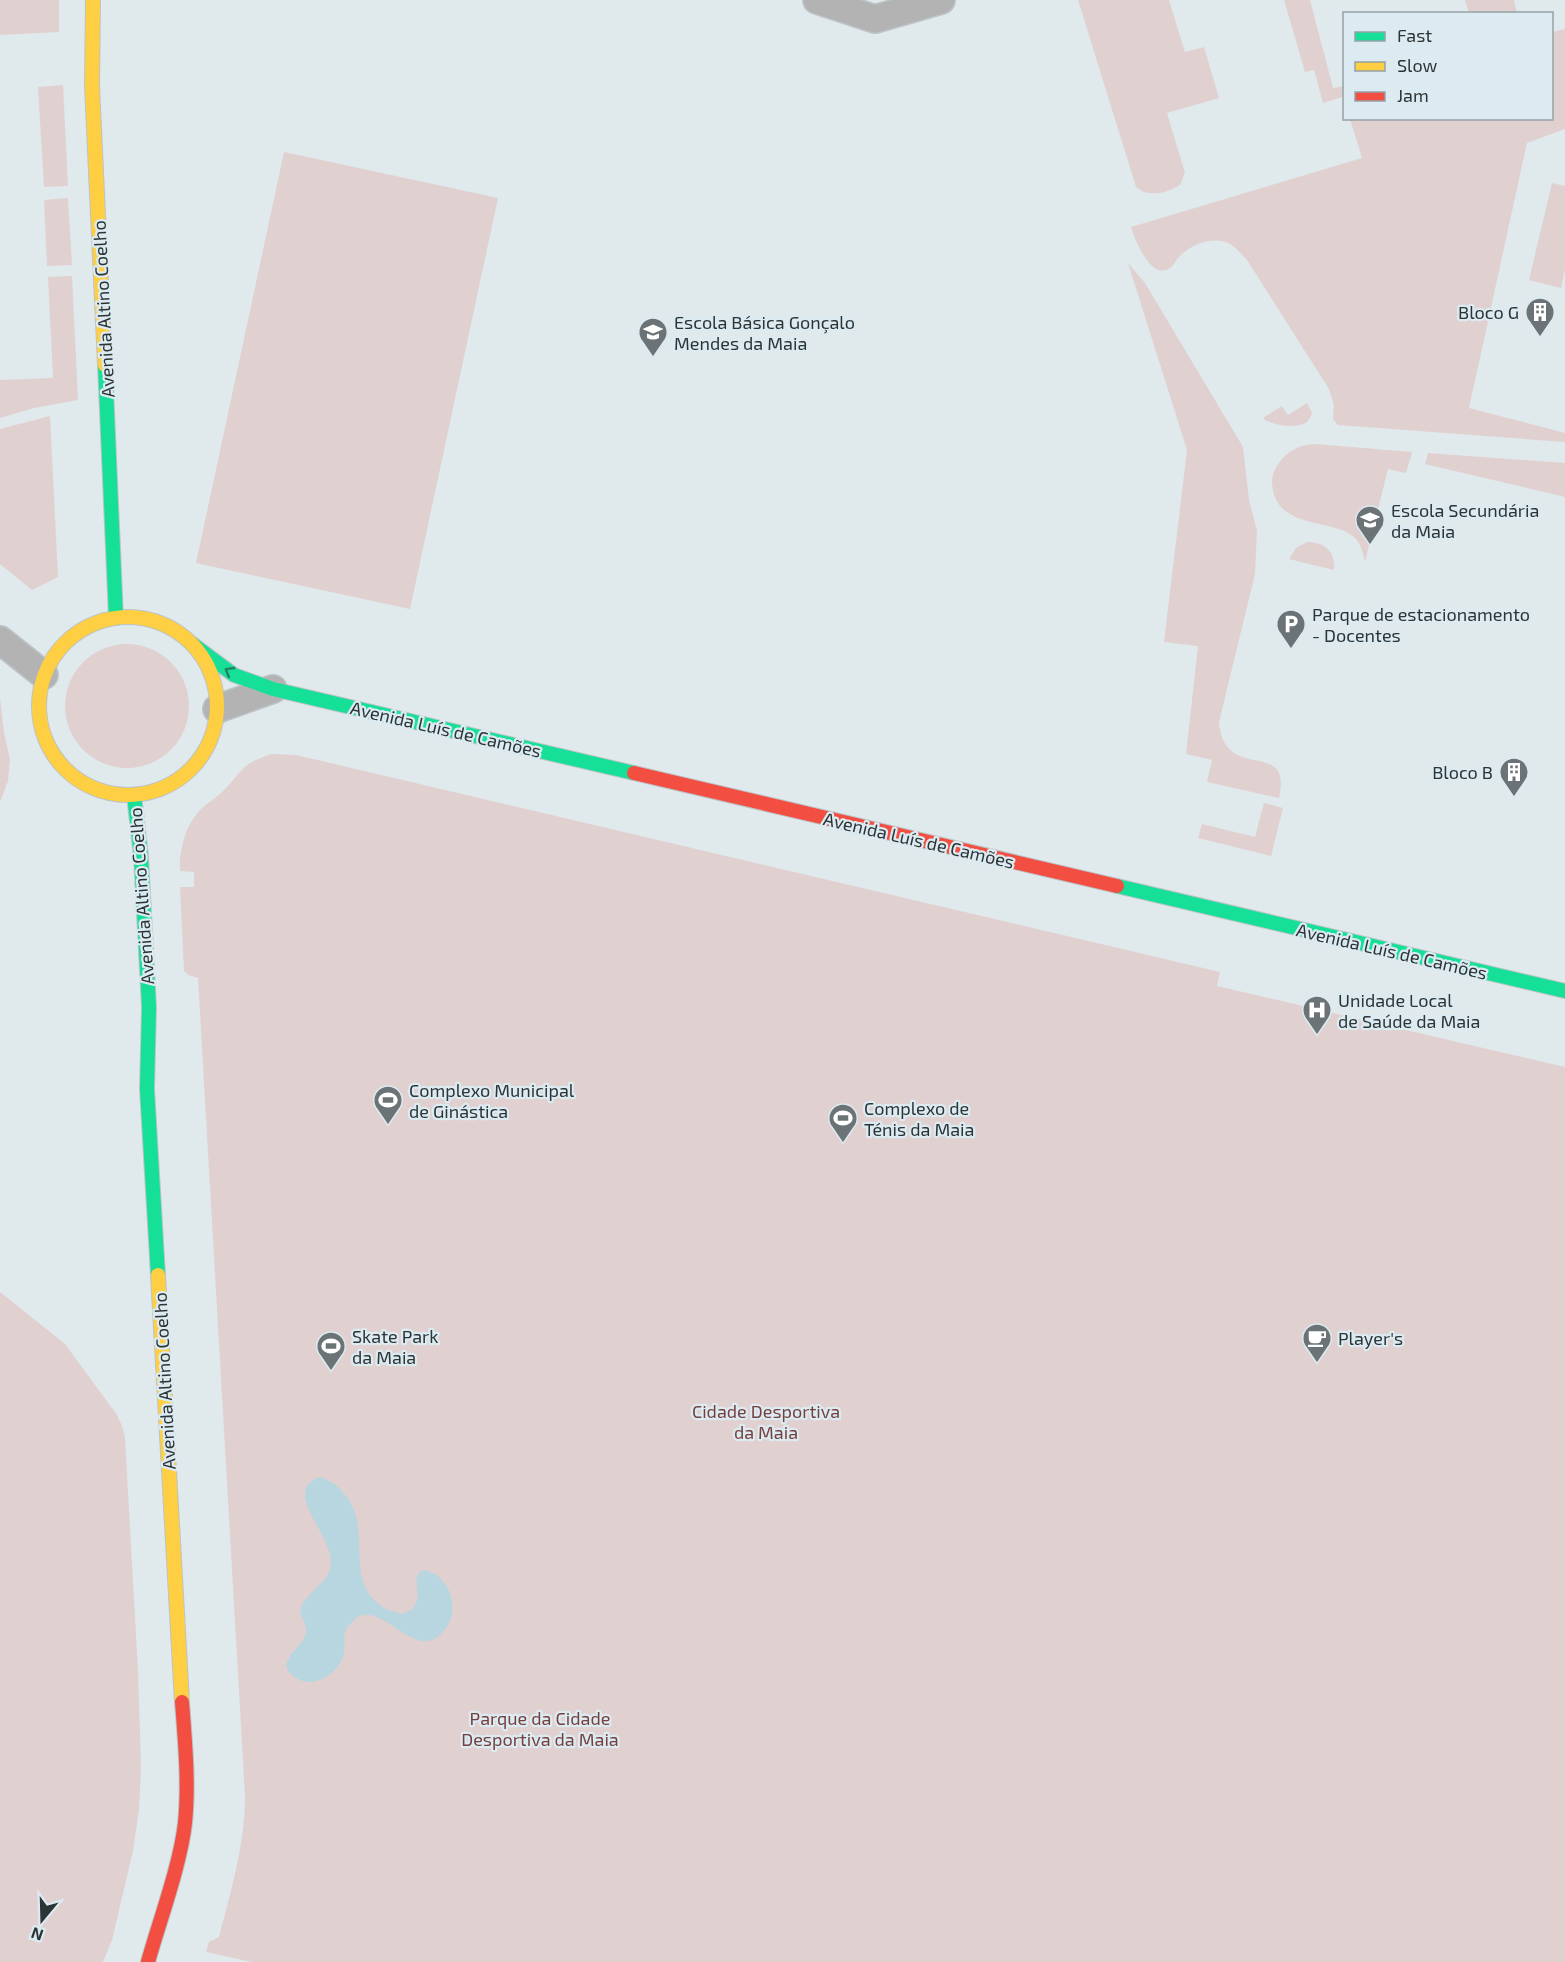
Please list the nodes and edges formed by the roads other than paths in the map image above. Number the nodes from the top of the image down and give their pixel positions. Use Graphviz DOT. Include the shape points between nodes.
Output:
graph roads {
  1 [pos="93,0"];
  2 [pos="817,0"];
  3 [pos="941,0"];
  4 [pos="872,9"];
  5 [pos="116,618"];
  6 [pos="0,640"];
  7 [pos="191,643"];
  8 [pos="44,675"];
  9 [pos="273,689"];
  10 [pos="217,709"];
  11 [pos="134,795"];
  12 [pos="1565,992"];
  13 [pos="148,1962"];
  1 -- 5 [label="main road, Avenida Altino Coelho" via="92,86"];
  2 -- 4 [label="street"];
  3 -- 4 [label="street"];
  5 -- 7 [label="main road" via="137,617 157,622"];
  5 -- 8 [label="main road" via="80,630 58,650"];
  6 -- 8 [label="street"];
  9 -- 7 [label="main road, Avenida Luís de Camões, one-way" via="234,675"];
  7 -- 10 [label="main road" via="206,662"];
  8 -- 11 [label="main road" via="38,701 41,728 51,752 73,776 101,791"];
  9 -- 10 [label="street"];
  9 -- 12 [label="main road, Avenida Luís de Camões"];
  10 -- 11 [label="main road" via="212,735 201,758 182,777 159,790"];
  11 -- 13 [label="main road, Avenida Altino Coelho" via="149,996 148,1096 186,1766 182,1841"];
}
